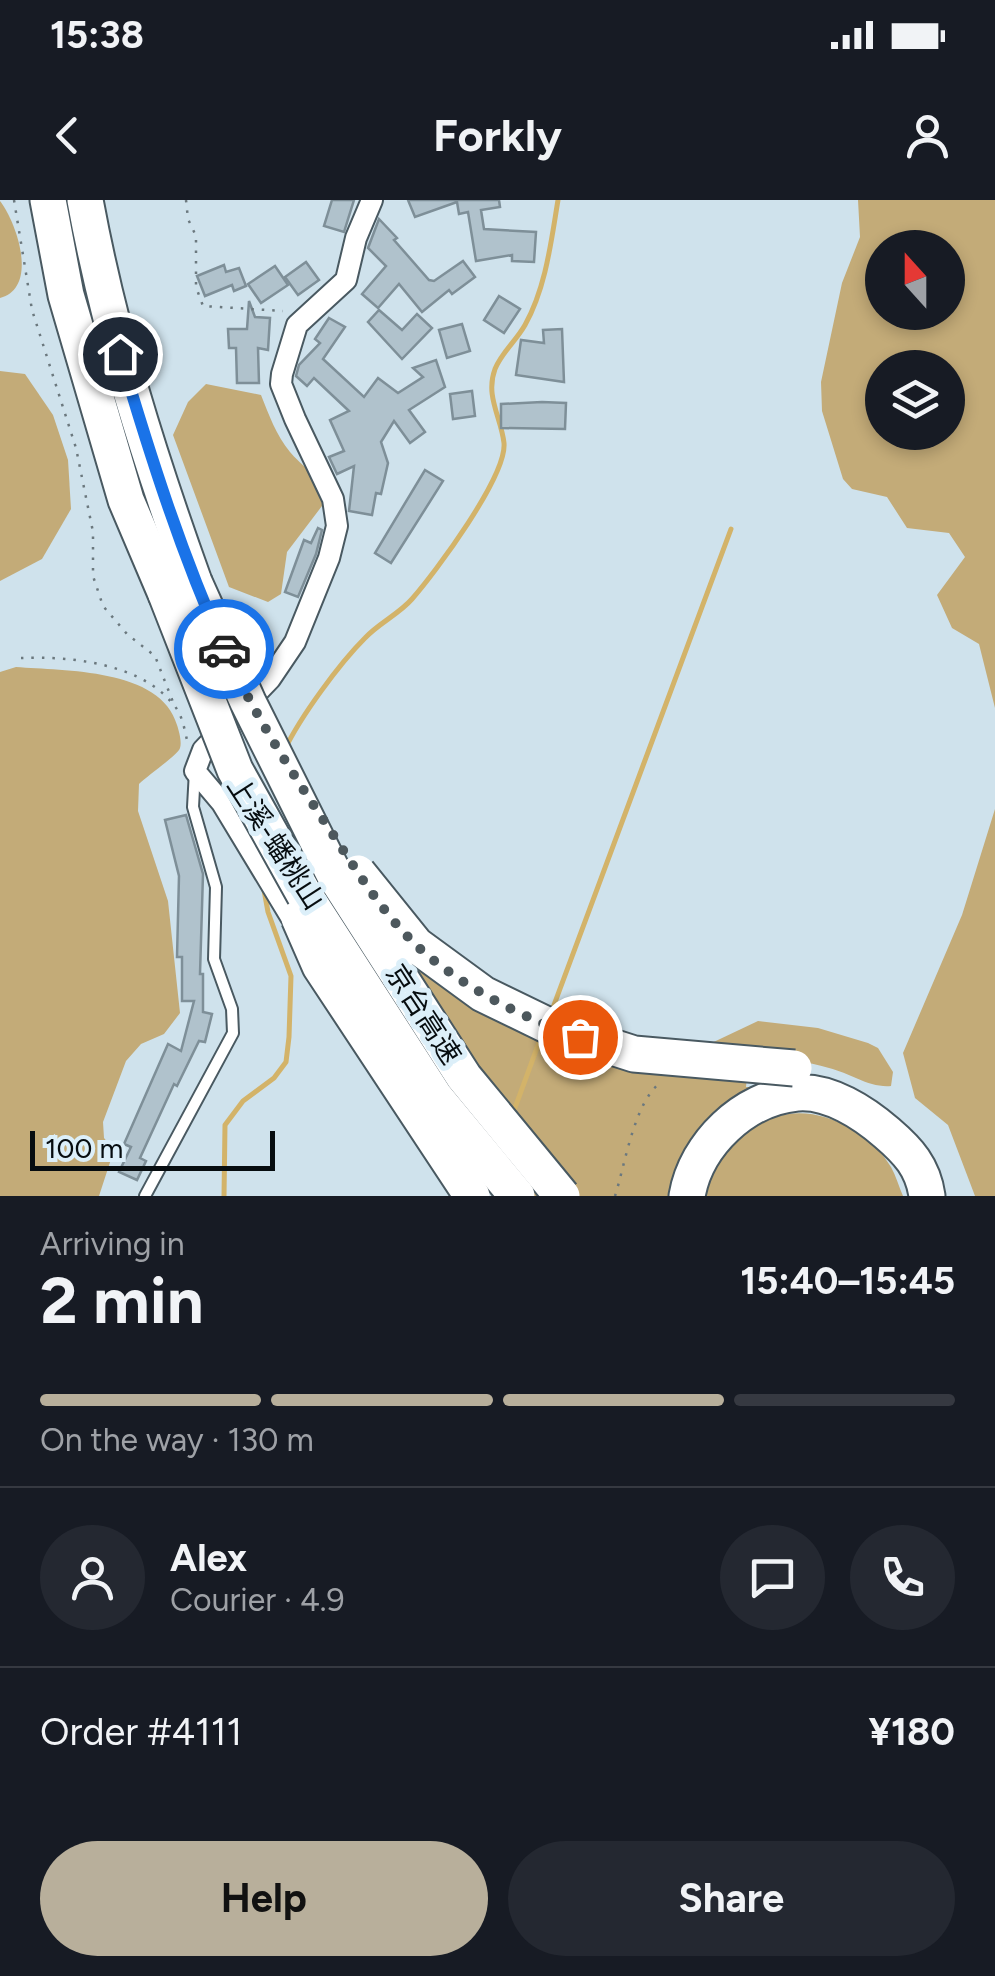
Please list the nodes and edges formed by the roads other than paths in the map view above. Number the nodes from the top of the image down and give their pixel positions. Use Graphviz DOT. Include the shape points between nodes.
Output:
graph roads {
  1 [pos="48,200"];
  2 [pos="84,200"];
  3 [pos="372,200"];
  4 [pos="180,588"];
  5 [pos="248,702"];
  6 [pos="235,770"];
  7 [pos="195,772"];
  8 [pos="797,1080"];
  9 [pos="145,1196"];
  10 [pos="468,1196"];
  11 [pos="517,1196"];
  12 [pos="562,1196"];
  13 [pos="686,1196"];
  14 [pos="927,1196"];
  15 [pos="949,1196"];
  1 -- 4 [label="highway, 京台高速" via="66,295 126,500"];
  2 -- 4 [label="highway, 京台高速" via="100,287 160,488"];
  3 -- 7 [label="street, 上溪-蟠桃山" via="346,280 297,325 281,384 333,499 333,542 295,642 203,750"];
  4 -- 5 [label="highway, 京台高速, bridge"];
  4 -- 6 [label="highway, 京台高速, bridge"];
  5 -- 8 [label="highway, bridge" via="372,894 416,945 483,994 553,1028 634,1054"];
  5 -- 12 [label="highway, 京台高速, bridge" via="335,876 464,1077"];
  6 -- 10 [label="highway, bridge" via="320,966"];
  6 -- 11 [label="highway, 京台高速, bridge" via="304,894 435,1098"];
  7 -- 9 [label="lane" via="193,807 216,887 214,959 234,1033"];
  7 -- 10 [label="street, 上溪-蟠桃山" via="222,803 428,1144"];
  8 -- 13 [label="highway" via="720,1132 690,1174"];
  8 -- 14 [label="highway" via="843,1102 913,1156"];
  8 -- 15 [label="highway" via="852,1082 892,1108 932,1143"];
}
